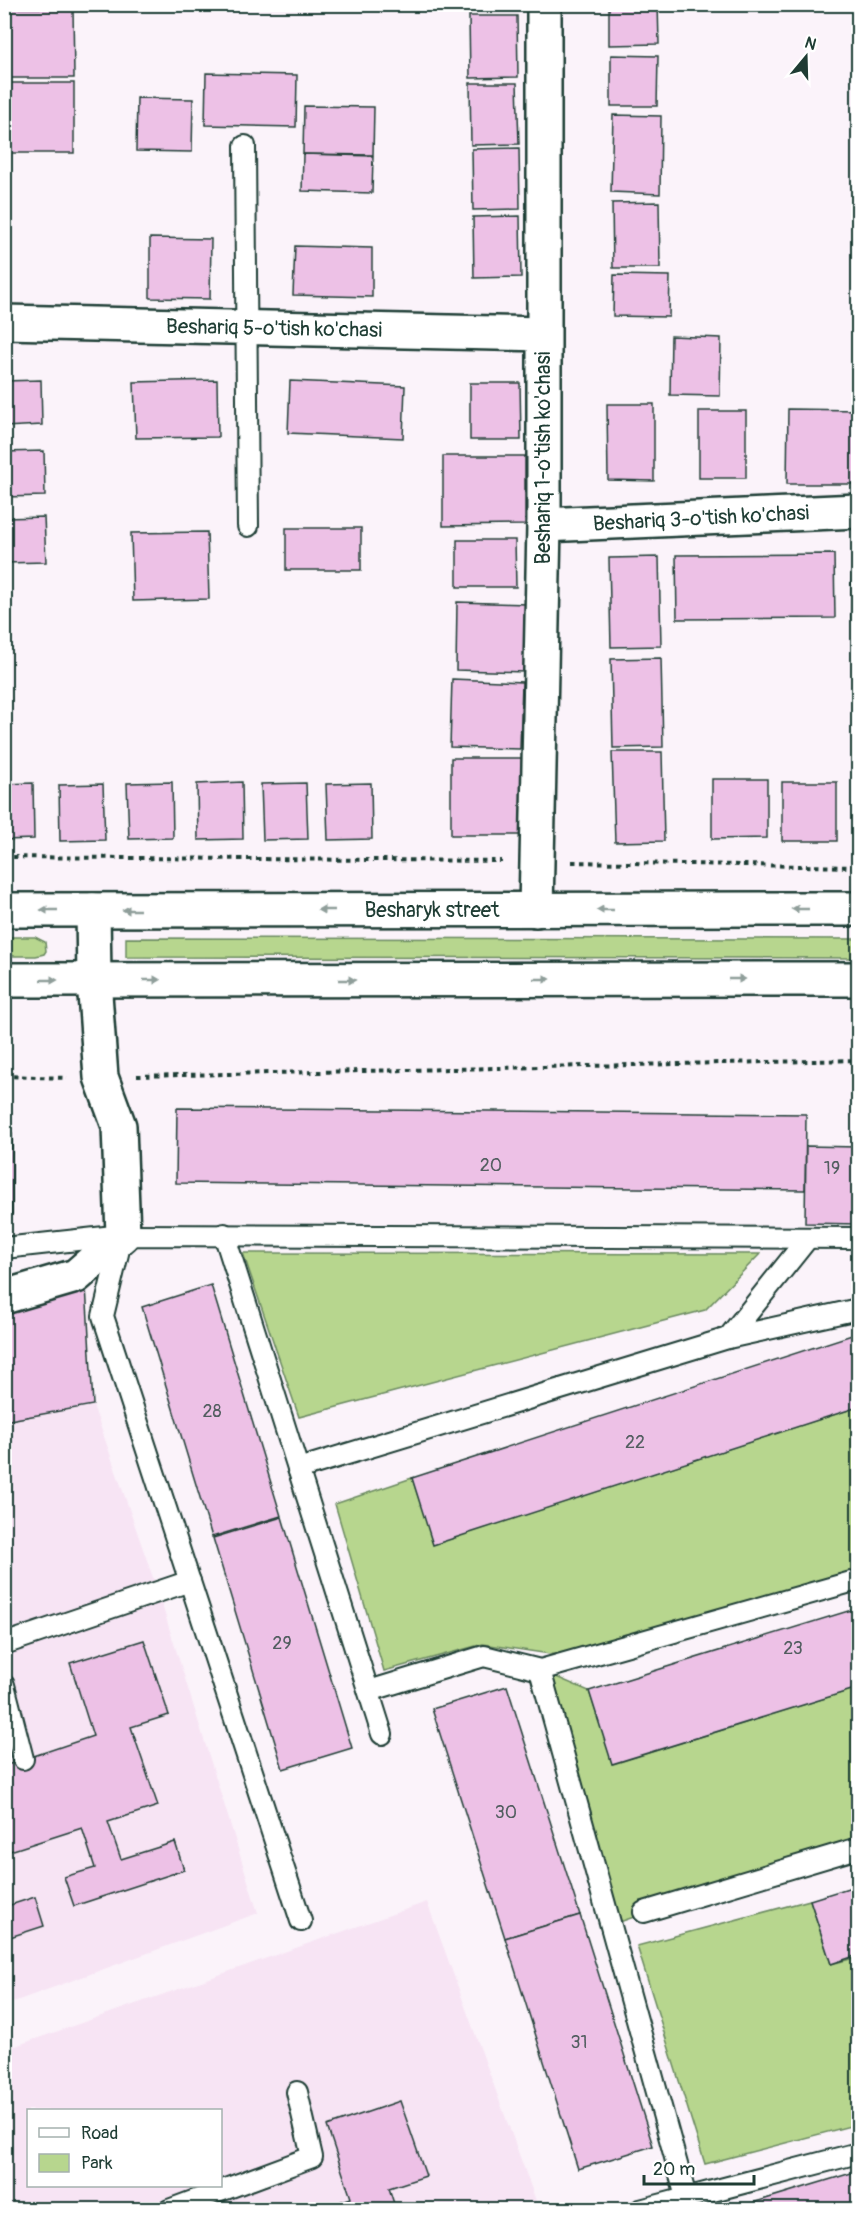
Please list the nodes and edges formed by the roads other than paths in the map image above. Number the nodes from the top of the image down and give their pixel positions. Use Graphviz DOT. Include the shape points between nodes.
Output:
graph roads {
  1 [pos="544,4"];
  2 [pos="246,146"];
  3 [pos="4,322"];
  4 [pos="543,334"];
  5 [pos="858,512"];
  6 [pos="544,525"];
  7 [pos="248,526"];
  8 [pos="858,909"];
  9 [pos="4,910"];
  10 [pos="93,910"];
  11 [pos="536,910"];
  12 [pos="858,979"];
  13 [pos="4,980"];
  14 [pos="94,980"];
  15 [pos="224,1234"];
  16 [pos="123,1235"];
  17 [pos="808,1238"];
  18 [pos="858,1238"];
  19 [pos="4,1248"];
  20 [pos="4,1297"];
  21 [pos="858,1309"];
  22 [pos="728,1338"];
  23 [pos="298,1469"];
  24 [pos="858,1580"];
  25 [pos="190,1581"];
  26 [pos="4,1644"];
  27 [pos="540,1670"];
  28 [pos="4,1685"];
  29 [pos="369,1691"];
  30 [pos="382,1734"];
  31 [pos="23,1760"];
  32 [pos="858,1848"];
  33 [pos="644,1912"];
  34 [pos="301,1921"];
  35 [pos="297,2091"];
  36 [pos="858,2153"];
  37 [pos="687,2197"];
  38 [pos="169,2210"];
  39 [pos="640,2210"];
  1 -- 4 [label="street, Beshariq 1-o'tish ko'chasi"];
  2 -- 7 [label="lane"];
  3 -- 4 [label="street, Beshariq 5-o'tish ko'chasi"];
  4 -- 6 [label="street, Beshariq 1-o'tish ko'chasi"];
  5 -- 6 [label="street, Beshariq 3-o'tish ko'chasi"];
  6 -- 11 [label="street, Beshariq 1-o'tish ko'chasi"];
  8 -- 11 [label="street, Besharyk street, one-way"];
  10 -- 9 [label="street, Besharyk street, one-way"];
  11 -- 10 [label="street, Besharyk street, one-way"];
  10 -- 14 [label="street"];
  14 -- 12 [label="street, one-way"];
  13 -- 14 [label="street, one-way"];
  14 -- 16 [label="street" via="101,1077 119,1126"];
  15 -- 16 [label="lane"];
  15 -- 17 [label="lane"];
  15 -- 23 [label="lane"];
  16 -- 19 [label="lane"];
  16 -- 20 [label="street" via="76,1276"];
  16 -- 25 [label="lane" via="103,1316"];
  17 -- 18 [label="lane"];
  17 -- 22 [label="lane"];
  21 -- 22 [label="lane"];
  22 -- 23 [label="lane"];
  23 -- 29 [label="lane"];
  24 -- 27 [label="lane"];
  25 -- 26 [label="lane"];
  25 -- 34 [label="lane"];
  27 -- 29 [label="lane" via="484,1656"];
  27 -- 37 [label="lane"];
  28 -- 31 [label="lane"];
  29 -- 30 [label="lane"];
  32 -- 33 [label="lane"];
  35 -- 38 [label="lane" via="312,2157"];
  36 -- 37 [label="lane"];
  37 -- 39 [label="lane"];
}
